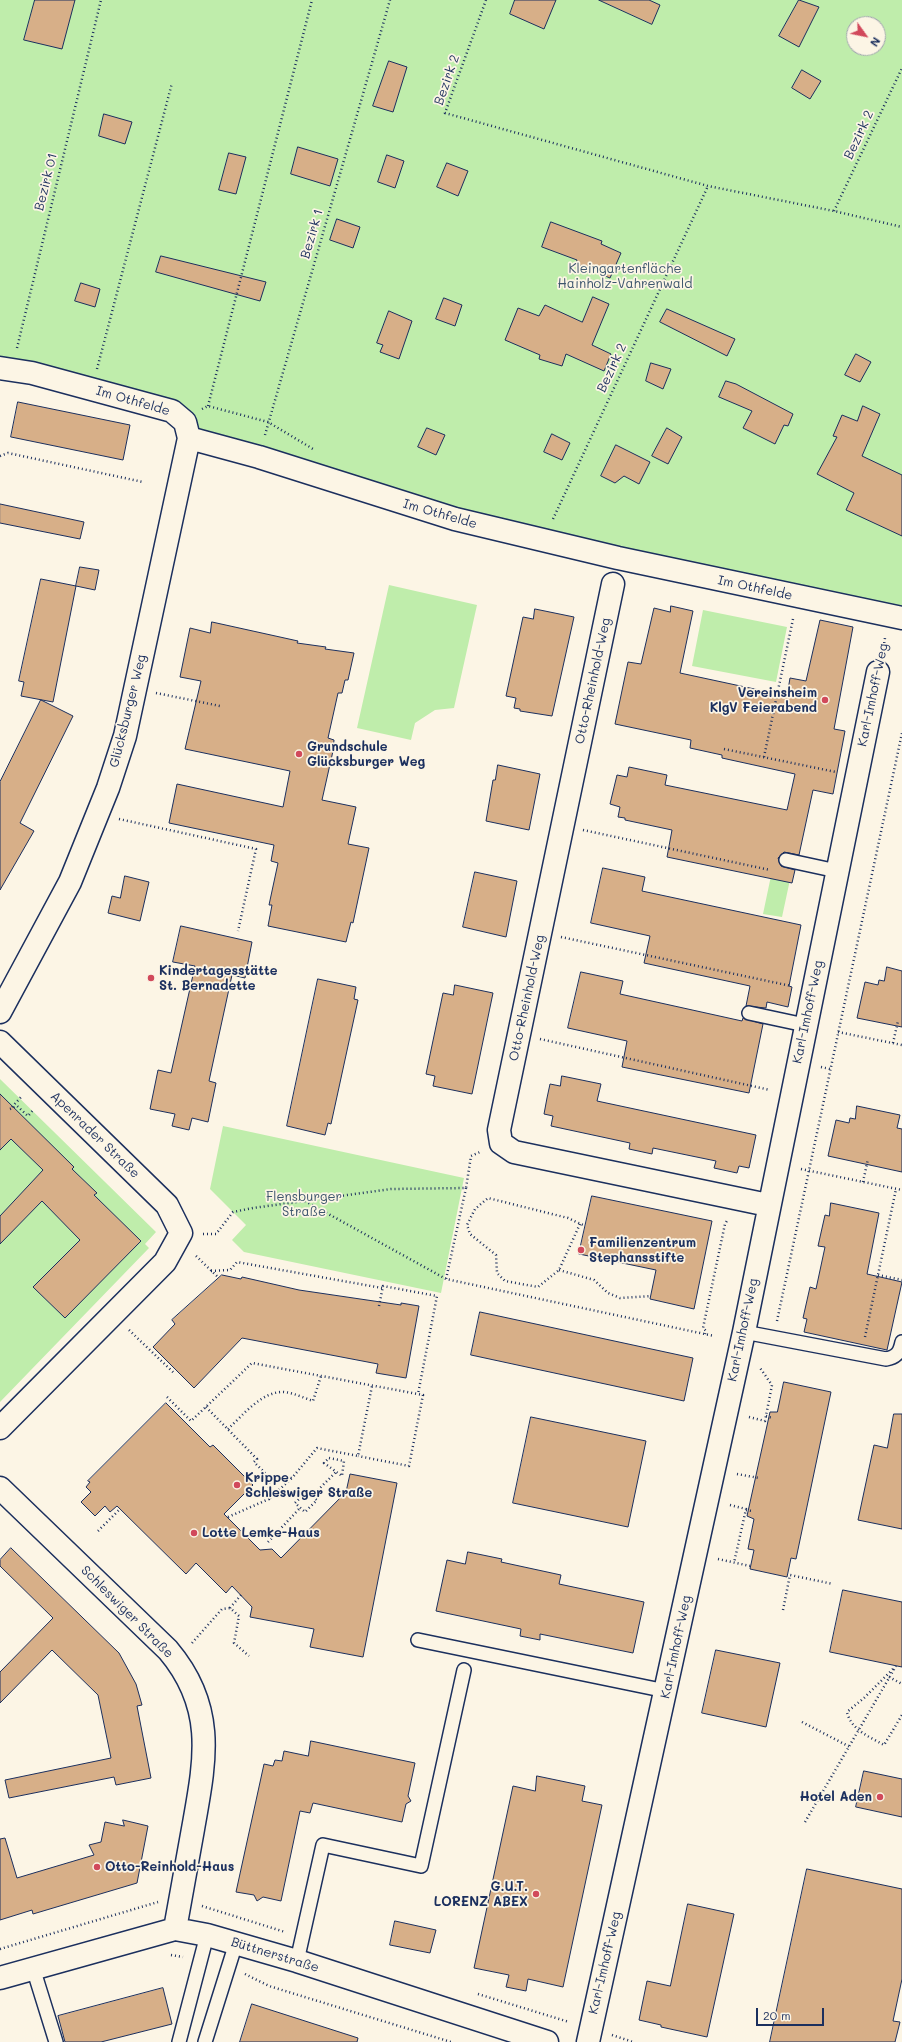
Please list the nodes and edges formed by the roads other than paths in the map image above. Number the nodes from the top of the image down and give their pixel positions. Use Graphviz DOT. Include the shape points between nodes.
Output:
graph roads {
  1 [pos="6,368"];
  2 [pos="189,438"];
  3 [pos="613,584"];
  4 [pos="896,617"];
  5 [pos="878,672"];
  6 [pos="786,860"];
  7 [pos="837,871"];
  8 [pos="0,1012"];
  9 [pos="749,1013"];
  10 [pos="805,1025"];
  11 [pos="0,1042"];
  12 [pos="768,1205"];
  13 [pos="744,1332"];
  14 [pos="902,1342"];
  15 [pos="0,1428"];
  16 [pos="0,1488"];
  17 [pos="418,1640"];
  18 [pos="464,1670"];
  19 [pos="666,1691"];
  20 [pos="175,1928"];
  21 [pos="207,1935"];
  22 [pos="236,1943"];
  23 [pos="297,1961"];
  24 [pos="33,1968"];
  25 [pos="0,1978"];
  26 [pos="56,2042"];
  27 [pos="179,2042"];
  28 [pos="205,2042"];
  29 [pos="547,2042"];
  30 [pos="588,2042"];
  1 -- 2 [label="street, Im Othfelde" via="172,411 185,422"];
  2 -- 4 [label="street, Im Othfelde" via="454,519 545,542"];
  2 -- 8 [label="street, Glücksburger Weg" via="125,736 98,815 70,882"];
  3 -- 12 [label="street, Otto-Rheinhold-Weg" via="499,1130 501,1143 514,1152"];
  5 -- 7 [label="street, Karl-Imhoff-Weg"];
  6 -- 7 [label="lane"];
  7 -- 10 [label="street, Karl-Imhoff-Weg"];
  9 -- 10 [label="lane"];
  10 -- 12 [label="street, Karl-Imhoff-Weg"];
  11 -- 15 [label="street, Apenrader Straße" via="167,1205 181,1233 165,1262"];
  12 -- 13 [label="street, Karl-Imhoff-Weg"];
  13 -- 14 [label="lane" via="886,1359 893,1358 900,1352"];
  13 -- 19 [label="street, Karl-Imhoff-Weg"];
  16 -- 20 [label="street, Schleswiger Straße" via="176,1660 197,1699 205,1742 202,1778"];
  17 -- 19 [label="lane"];
  18 -- 23 [label="lane" via="421,1866 323,1845"];
  19 -- 30 [label="street, Karl-Imhoff-Weg"];
  20 -- 21 [label="street, Büttnerstraße"];
  20 -- 24 [label="street, Büttnerstraße"];
  21 -- 22 [label="street, Büttnerstraße"];
  21 -- 27 [label="lane"];
  22 -- 23 [label="street, Büttnerstraße"];
  22 -- 28 [label="lane"];
  23 -- 29 [label="street, Büttnerstraße"];
  24 -- 25 [label="street, Büttnerstraße"];
  24 -- 26 [label="lane"];
}
